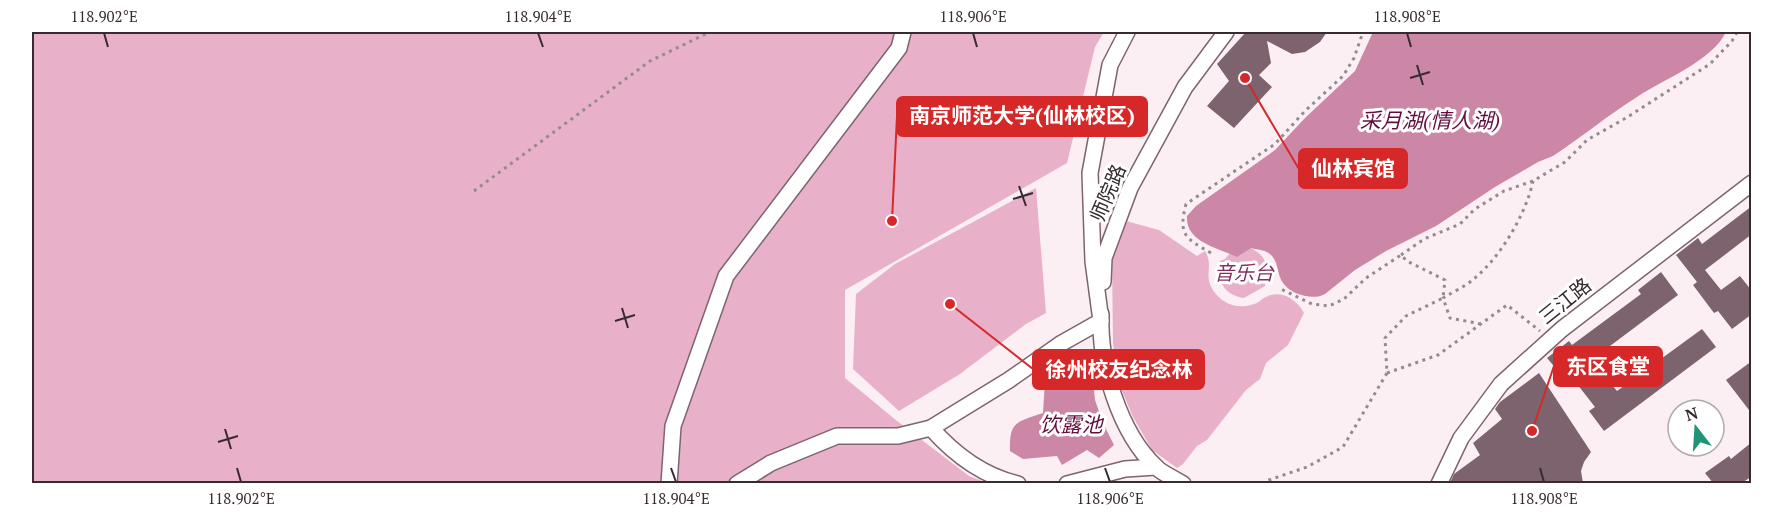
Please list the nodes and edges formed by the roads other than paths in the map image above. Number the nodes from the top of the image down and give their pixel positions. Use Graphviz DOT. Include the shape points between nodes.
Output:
graph roads {
  1 [pos="903,32"];
  2 [pos="1127,32"];
  3 [pos="1226,32"];
  4 [pos="1752,183"];
  5 [pos="1101,321"];
  6 [pos="931,428"];
  7 [pos="1156,467"];
  8 [pos="669,483"];
  9 [pos="737,483"];
  10 [pos="1018,483"];
  11 [pos="1066,483"];
  12 [pos="1183,483"];
  13 [pos="1439,483"];
  1 -- 8 [label="street" via="899,48 726,276 673,426"];
  2 -- 5 [label="street, 师院路" via="1110,65 1090,173 1093,261"];
  3 -- 5 [label="street, 师院路" via="1185,87 1130,188 1104,258"];
  4 -- 13 [label="street, 三江路" via="1550,339 1501,384 1461,438"];
  5 -- 6 [label="street"];
  5 -- 7 [label="street, 师院路" via="1106,374 1127,430"];
  6 -- 9 [label="street" via="898,436 837,436 771,463"];
  6 -- 10 [label="street" via="977,467"];
  7 -- 11 [label="street" via="1125,469"];
  7 -- 12 [label="street, 师院路"];
}
